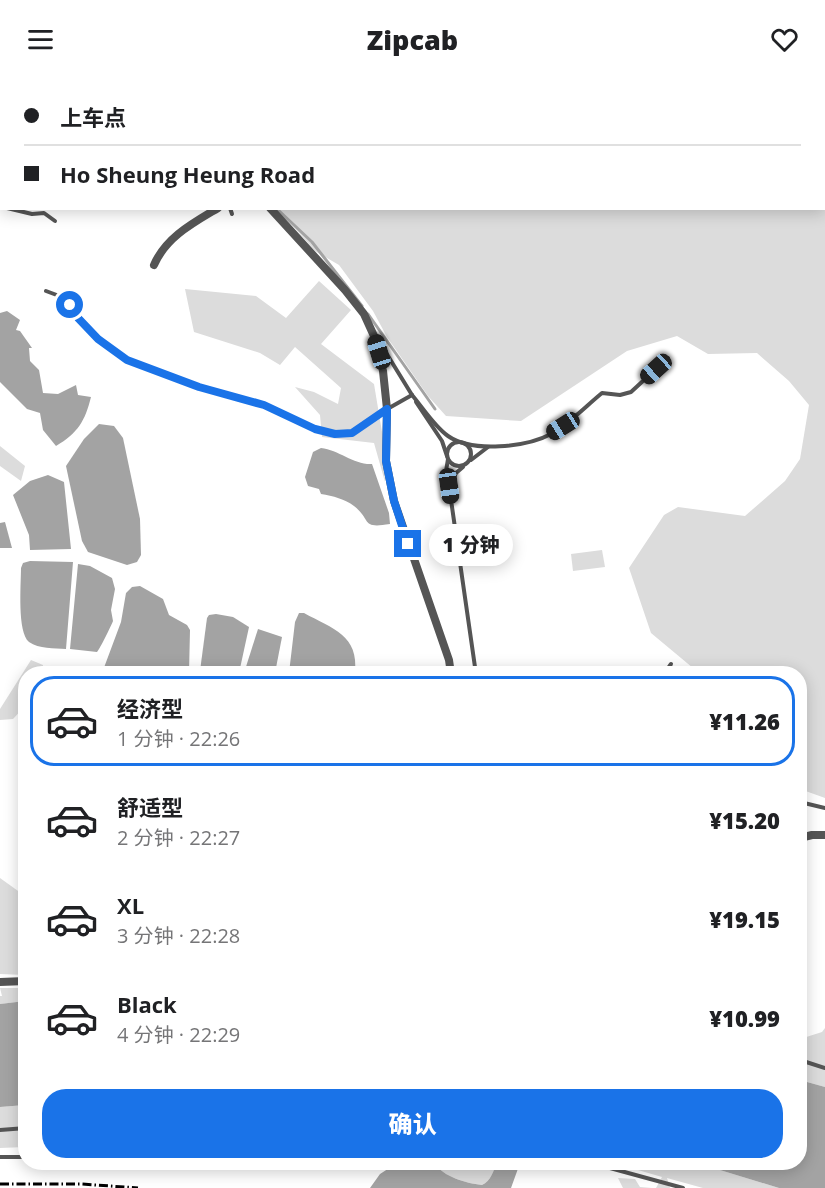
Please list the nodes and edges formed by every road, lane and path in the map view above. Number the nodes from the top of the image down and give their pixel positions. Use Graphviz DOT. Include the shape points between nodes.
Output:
graph roads {
  1 [pos="16,210"];
  2 [pos="215,210"];
  3 [pos="231,210"];
  4 [pos="272,210"];
  5 [pos="232,214"];
  6 [pos="55,220"];
  7 [pos="154,265"];
  8 [pos="46,291"];
  9 [pos="369,324"];
  10 [pos="668,358"];
  11 [pos="412,395"];
  12 [pos="387,409"];
  13 [pos="462,442"];
  14 [pos="489,446"];
  15 [pos="447,457"];
  16 [pos="467,464"];
  17 [pos="449,486"];
  18 [pos="450,666"];
  19 [pos="475,666"];
  20 [pos="807,804"];
  21 [pos="825,808"];
  22 [pos="825,835"];
  23 [pos="807,836"];
  24 [pos="18,981"];
  25 [pos="0,982"];
  26 [pos="807,1062"];
  27 [pos="825,1068"];
  28 [pos="18,1129"];
  29 [pos="0,1130"];
  30 [pos="0,1157"];
  31 [pos="18,1157"];
  32 [pos="617,1170"];
  33 [pos="683,1188"];
  1 -- 6 [label="lane" via="44,213"];
  2 -- 7 [label="street" via="179,233 164,247"];
  3 -- 5 [label="lane"];
  4 -- 9 [label="street" via="333,275"];
  8 -- 12 [label="lane" via="62,297 98,339 127,360 199,387 264,405 315,429 352,433"];
  9 -- 11 [label="lane"];
  9 -- 12 [label="street" via="379,352"];
  10 -- 14 [label="lane" via="631,392 602,393 541,439"];
  11 -- 12 [label="lane"];
  11 -- 13 [label="lane" via="444,432"];
  11 -- 15 [label="lane" via="442,441"];
  12 -- 18 [label="street" via="386,461 394,501"];
  13 -- 14 [label="lane"];
  13 -- 15 [label="lane" via="452,444"];
  13 -- 16 [label="lane" via="471,452"];
  14 -- 16 [label="lane"];
  15 -- 16 [label="lane" via="453,465"];
  15 -- 17 [label="lane"];
  16 -- 17 [label="lane" via="456,472"];
  17 -- 19 [label="lane"];
  20 -- 21 [label="lane"];
  22 -- 23 [label="street"];
  24 -- 25 [label="street"];
  26 -- 27 [label="lane"];
  28 -- 29 [label="lane"];
  30 -- 31 [label="lane"];
  32 -- 33 [label="lane"];
}
